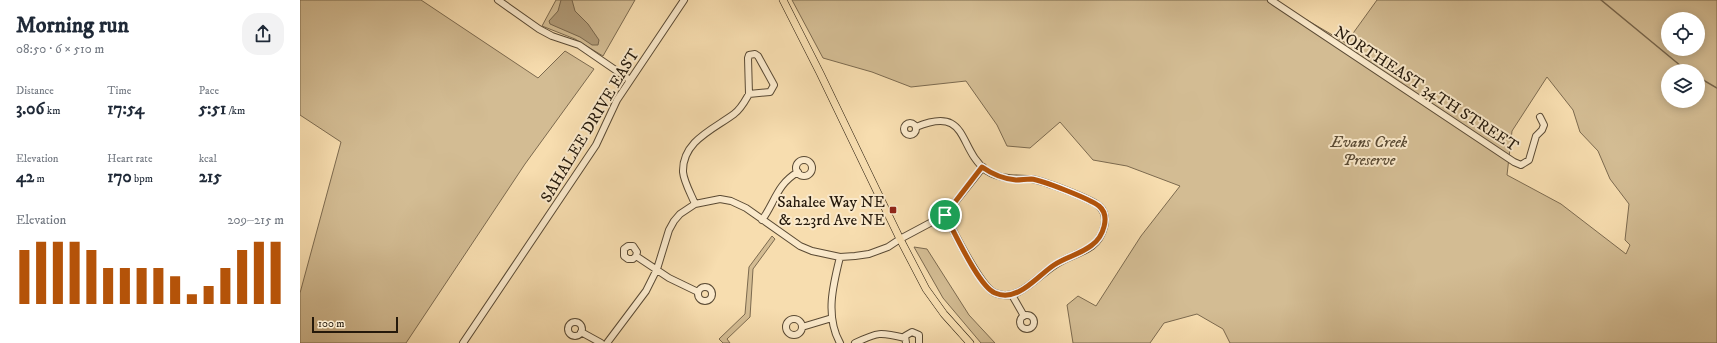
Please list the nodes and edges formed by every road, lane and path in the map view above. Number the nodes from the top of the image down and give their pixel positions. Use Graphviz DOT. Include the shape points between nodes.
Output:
graph roads {
  1 [pos="498,0"];
  2 [pos="684,0"];
  3 [pos="783,0"];
  4 [pos="1271,0"];
  5 [pos="630,80"];
  6 [pos="749,94"];
  7 [pos="1540,118"];
  8 [pos="916,127"];
  9 [pos="982,167"];
  10 [pos="798,172"];
  11 [pos="695,204"];
  12 [pos="945,215"];
  13 [pos="762,220"];
  14 [pos="900,239"];
  15 [pos="636,256"];
  16 [pos="840,257"];
  17 [pos="657,269"];
  18 [pos="698,292"];
  19 [pos="1012,295"];
  20 [pos="1024,316"];
  21 [pos="832,318"];
  22 [pos="802,327"];
  23 [pos="581,332"];
  24 [pos="905,341"];
  25 [pos="463,343"];
  26 [pos="601,343"];
  27 [pos="607,343"];
  28 [pos="840,343"];
  29 [pos="855,343"];
  30 [pos="919,343"];
  31 [pos="970,343"];
  1 -- 5 [label="street" via="539,29 579,46"];
  2 -- 5 [label="street, SAHALEE DRIVE EAST"];
  3 -- 14 [label="main road"];
  4 -- 7 [label="street, NORTHEAST 34TH STREET" via="1514,162 1521,165 1529,160 1536,136 1544,125"];
  5 -- 25 [label="street, SAHALEE DRIVE EAST" via="611,112 596,145"];
  6 -- 6 [label="street" via="770,92 774,85 755,54 748,58"];
  6 -- 11 [label="street" via="735,113 699,138 687,155 683,171"];
  8 -- 9 [label="street" via="936,121 950,123 961,132"];
  9 -- 12 [label="street"];
  9 -- 19 [label="street" via="997,175 1017,180 1038,181 1090,201 1100,206 1106,221 1092,246 1055,265 1020,292"];
  10 -- 13 [label="street" via="781,185 771,208"];
  11 -- 13 [label="street" via="720,199 731,201"];
  11 -- 17 [label="street" via="674,221"];
  12 -- 14 [label="street"];
  12 -- 19 [label="street" via="982,281 994,293"];
  13 -- 16 [label="street" via="800,246"];
  14 -- 16 [label="street" via="869,254"];
  14 -- 31 [label="main road" via="934,301"];
  15 -- 17 [label="street"];
  16 -- 21 [label="street" via="833,287"];
  17 -- 18 [label="street" via="675,282"];
  17 -- 27 [label="street" via="646,291"];
  19 -- 20 [label="street"];
  21 -- 22 [label="street"];
  21 -- 28 [label="street"];
  23 -- 26 [label="street"];
  24 -- 29 [label="street" via="888,334 876,333"];
  24 -- 30 [label="street" via="909,332 914,332 919,335"];
}
